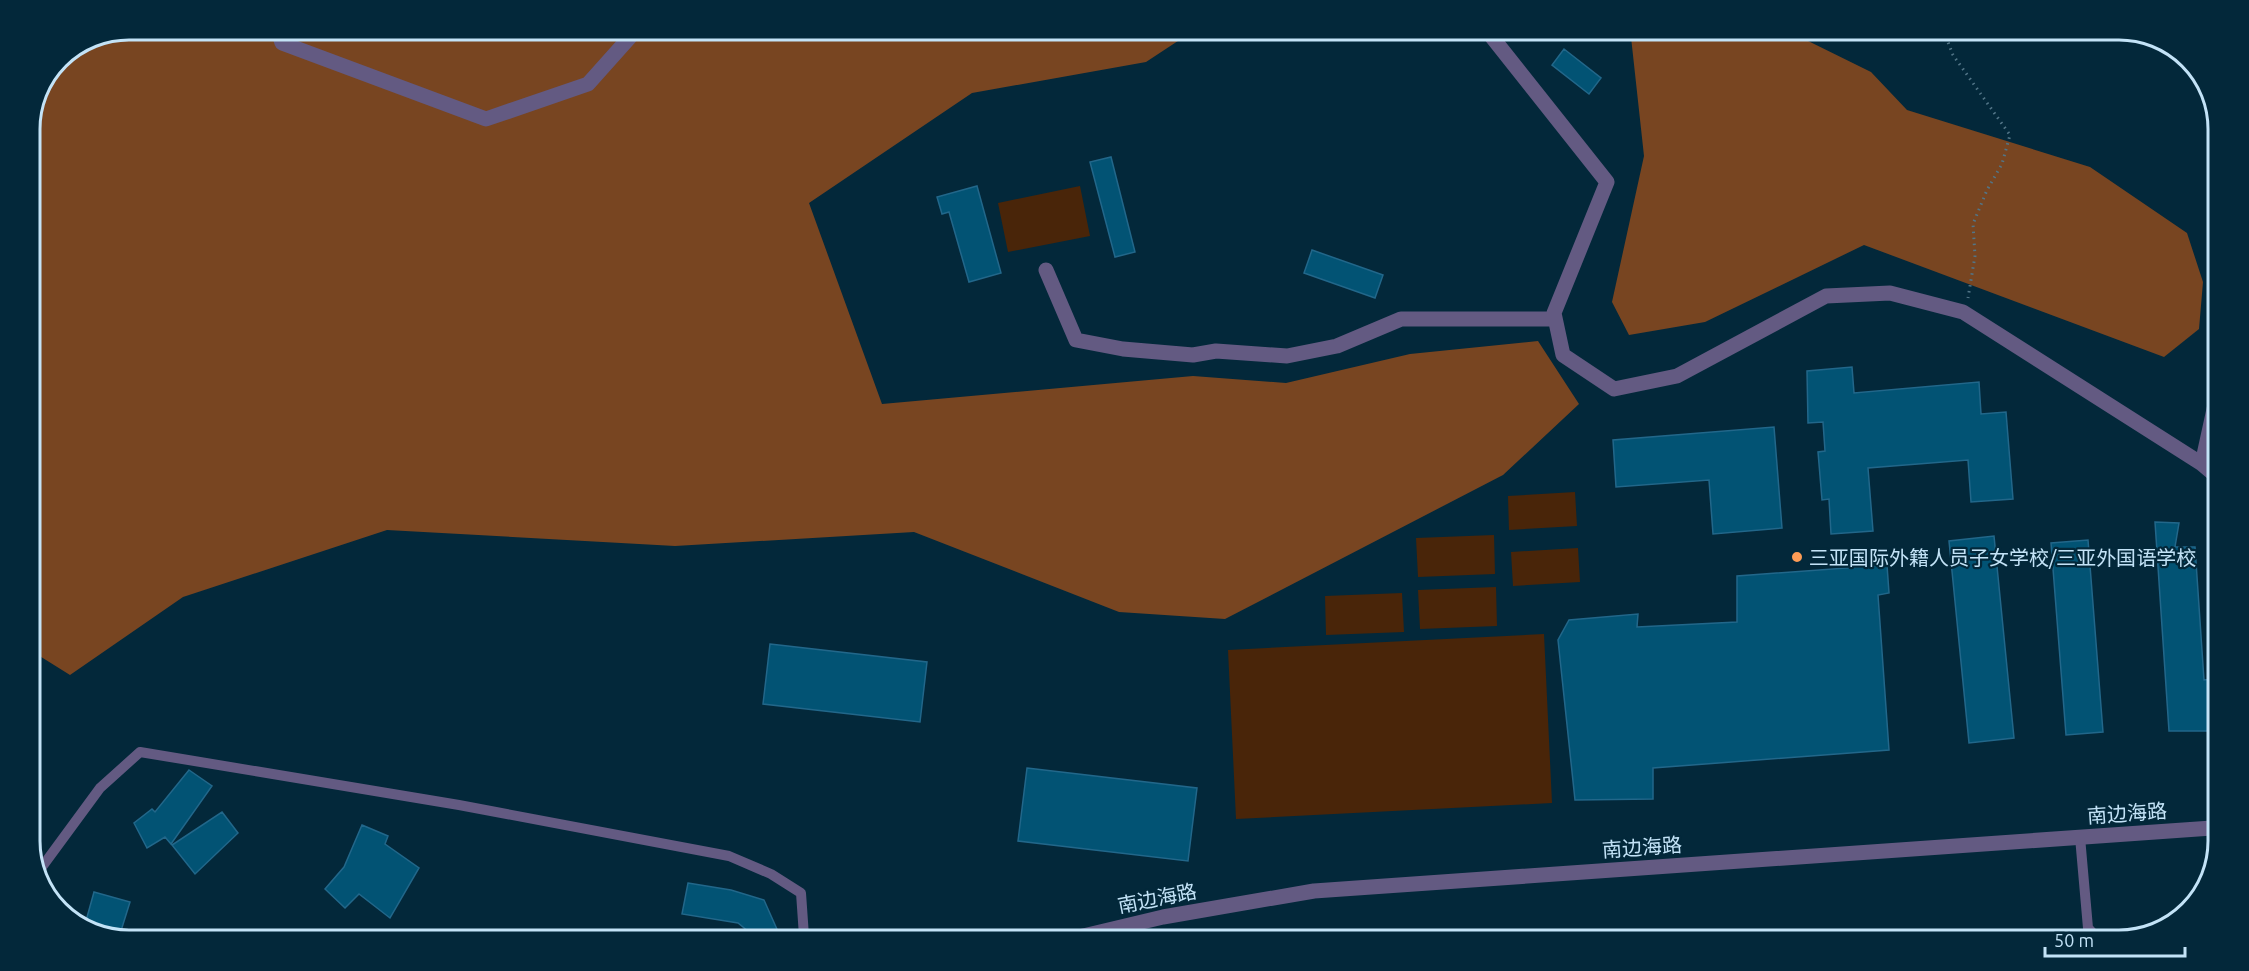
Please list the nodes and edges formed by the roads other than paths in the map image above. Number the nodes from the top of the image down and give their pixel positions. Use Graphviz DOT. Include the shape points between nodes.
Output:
graph roads {
  1 [pos="281,40"];
  2 [pos="628,40"];
  3 [pos="1494,40"];
  4 [pos="1046,270"];
  5 [pos="1555,319"];
  6 [pos="2208,436"];
  7 [pos="2202,464"];
  8 [pos="2208,469"];
  9 [pos="2208,828"];
  10 [pos="2080,837"];
  11 [pos="44,865"];
  12 [pos="804,930"];
  13 [pos="1108,930"];
  14 [pos="2090,930"];
  1 -- 2 [label="street" via="486,118 588,84"];
  3 -- 5 [label="street" via="1607,182 1554,313"];
  4 -- 5 [label="street" via="1076,339 1123,349 1193,355 1216,351 1287,356 1337,346 1401,319"];
  5 -- 7 [label="street" via="1563,355 1614,388 1677,376 1826,296 1890,293 1964,312"];
  6 -- 7 [label="street"];
  7 -- 8 [label="street"];
  9 -- 10 [label="street, 南边海路"];
  10 -- 13 [label="street, 南边海路" via="1314,891"];
  10 -- 14 [label="lane"];
  11 -- 12 [label="lane" via="100,788 140,752 447,803 729,856 801,892"];
}
